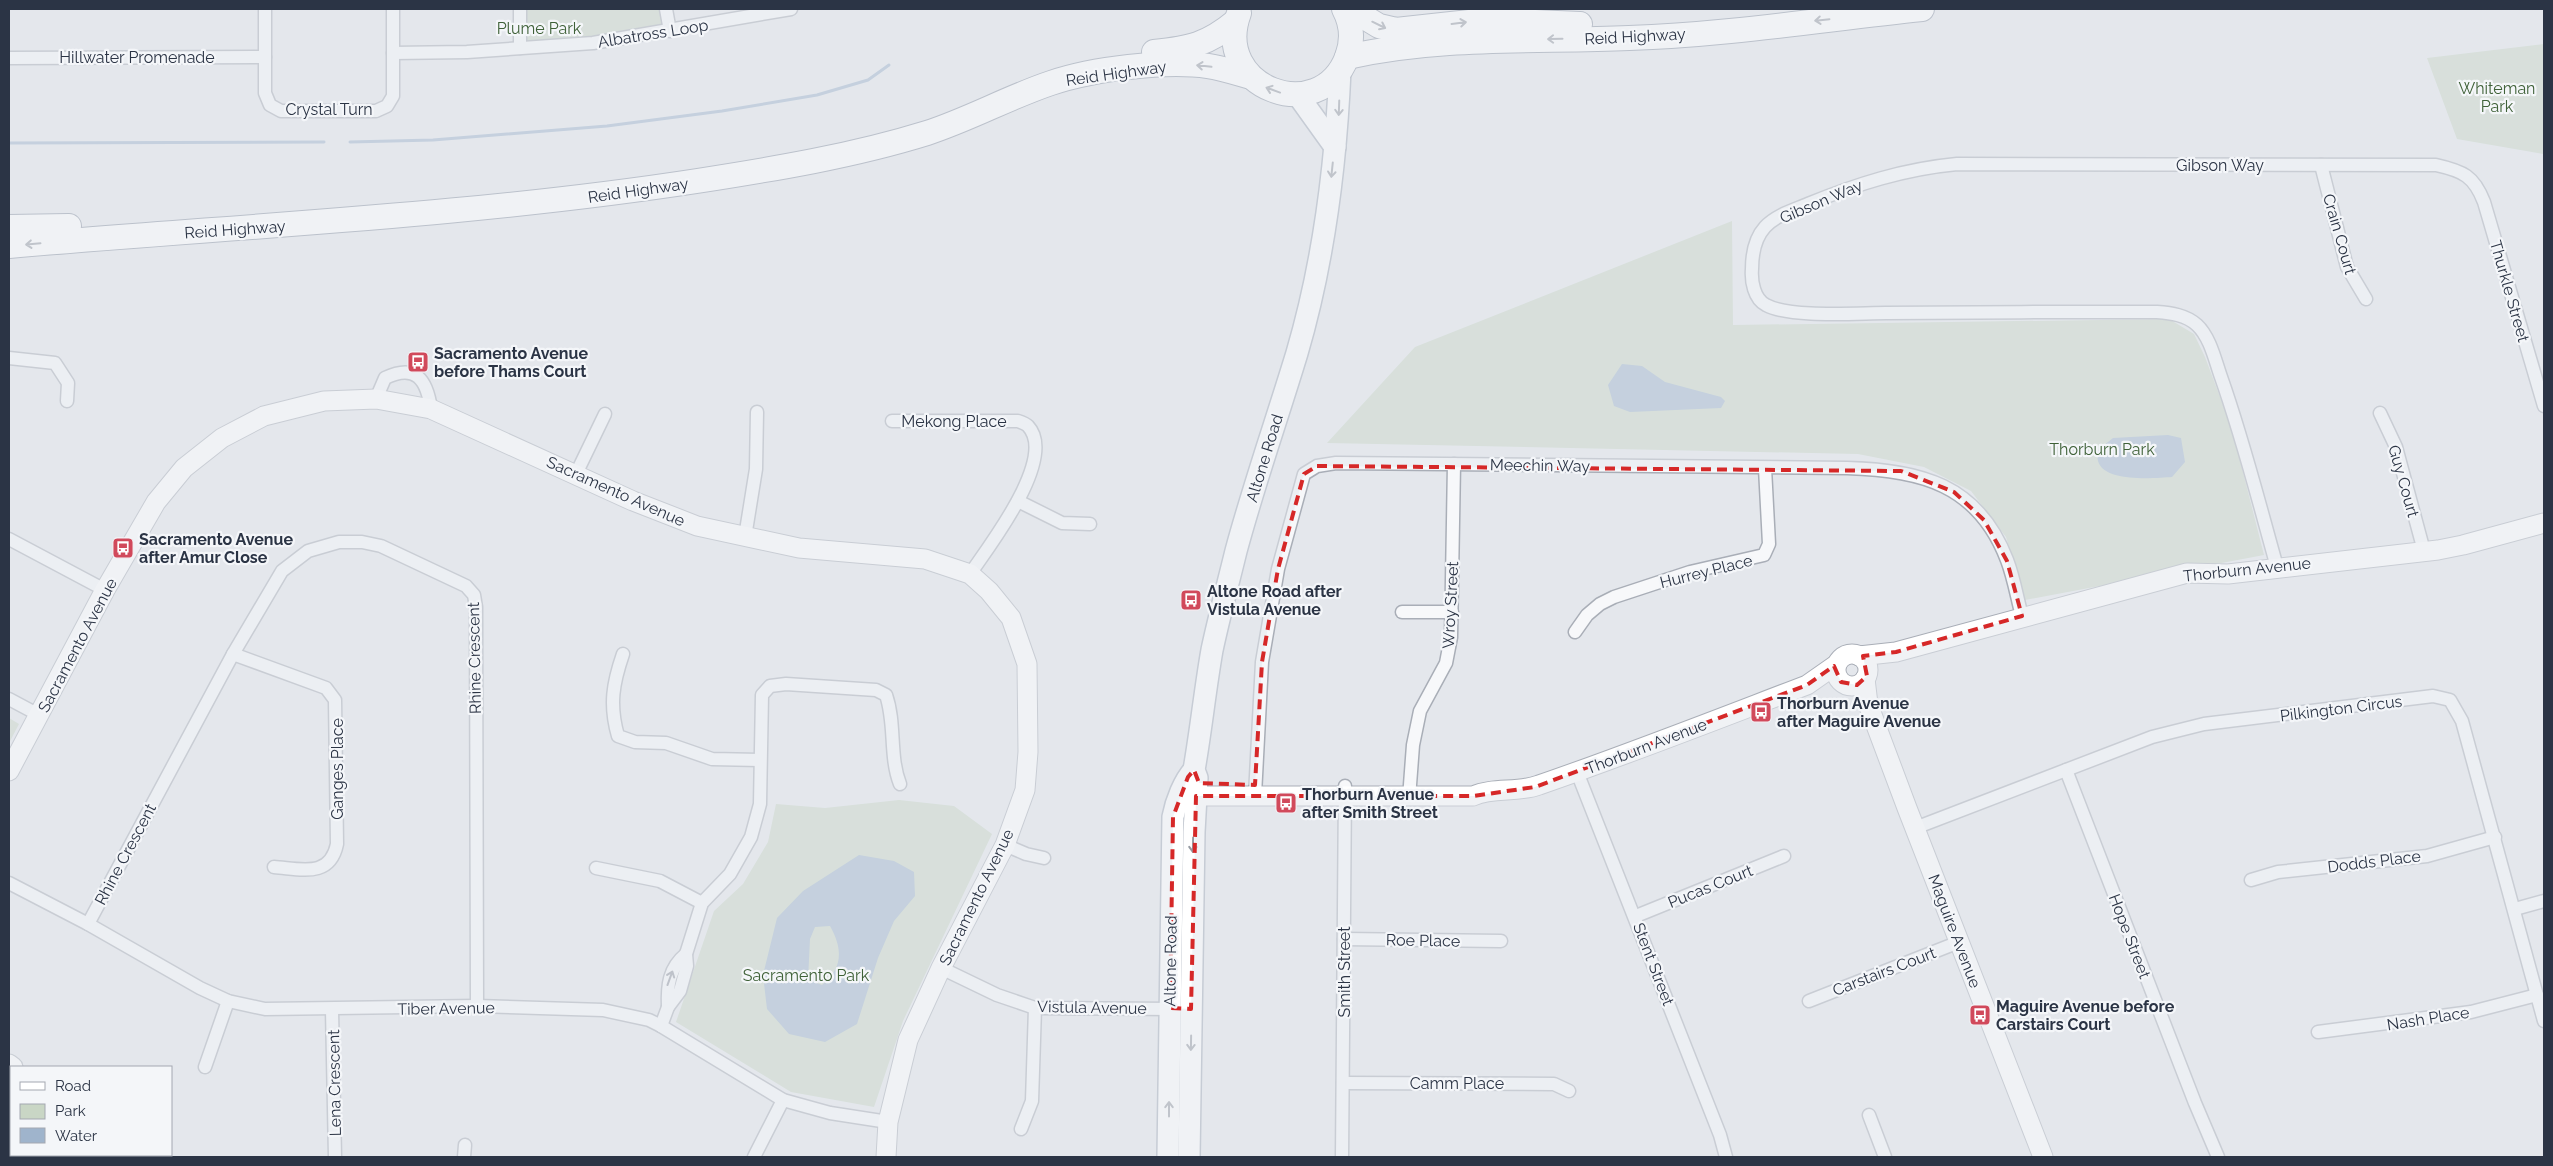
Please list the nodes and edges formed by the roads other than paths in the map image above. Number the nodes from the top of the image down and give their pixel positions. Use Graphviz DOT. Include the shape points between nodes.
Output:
graph roads {
  1 [pos="265,9"];
  2 [pos="393,9"];
  3 [pos="520,9"];
  4 [pos="666,9"];
  5 [pos="791,9"];
  6 [pos="1344,9"];
  7 [pos="1351,9"];
  8 [pos="1796,9"];
  9 [pos="1922,9"];
  10 [pos="1238,15"];
  11 [pos="670,30"];
  12 [pos="520,48"];
  13 [pos="393,53"];
  14 [pos="265,57"];
  15 [pos="9,58"];
  16 [pos="1344,63"];
  17 [pos="1251,77"];
  18 [pos="1297,94"];
  19 [pos="1335,147"];
  20 [pos="2321,165"];
  21 [pos="2471,178"];
  22 [pos="9,227"];
  23 [pos="9,246"];
  24 [pos="2366,299"];
  25 [pos="9,358"];
  26 [pos="376,399"];
  27 [pos="67,401"];
  28 [pos="2544,406"];
  29 [pos="431,409"];
  30 [pos="757,412"];
  31 [pos="2380,413"];
  32 [pos="605,414"];
  33 [pos="892,421"];
  34 [pos="1454,464"];
  35 [pos="1765,468"];
  36 [pos="576,474"];
  37 [pos="1018,501"];
  38 [pos="2544,523"];
  39 [pos="1090,524"];
  40 [pos="745,537"];
  41 [pos="9,539"];
  42 [pos="2424,551"];
  43 [pos="2277,568"];
  44 [pos="970,574"];
  45 [pos="105,590"];
  46 [pos="1402,612"];
  47 [pos="1452,612"];
  48 [pos="2022,616"];
  49 [pos="1575,632"];
  50 [pos="1896,652"];
  51 [pos="233,654"];
  52 [pos="623,654"];
  53 [pos="1859,656"];
  54 [pos="1837,664"];
  55 [pos="1856,681"];
  56 [pos="1807,685"];
  57 [pos="9,699"];
  58 [pos="39,715"];
  59 [pos="760,760"];
  60 [pos="2066,770"];
  61 [pos="9,771"];
  62 [pos="1577,772"];
  63 [pos="1196,783"];
  64 [pos="900,784"];
  65 [pos="1255,790"];
  66 [pos="1345,791"];
  67 [pos="1409,792"];
  68 [pos="1914,828"];
  69 [pos="2495,838"];
  70 [pos="1005,844"];
  71 [pos="1784,856"];
  72 [pos="1044,858"];
  73 [pos="274,866"];
  74 [pos="596,868"];
  75 [pos="2251,880"];
  76 [pos="9,883"];
  77 [pos="2544,901"];
  78 [pos="702,903"];
  79 [pos="2515,909"];
  80 [pos="1636,916"];
  81 [pos="88,924"];
  82 [pos="1344,939"];
  83 [pos="1501,941"];
  84 [pos="1959,942"];
  85 [pos="941,968"];
  86 [pos="2537,995"];
  87 [pos="228,1001"];
  88 [pos="1809,1001"];
  89 [pos="477,1006"];
  90 [pos="1035,1008"];
  91 [pos="1170,1008"];
  92 [pos="1191,1009"];
  93 [pos="332,1010"];
  94 [pos="2544,1021"];
  95 [pos="661,1026"];
  96 [pos="2318,1032"];
  97 [pos="206,1067"];
  98 [pos="1343,1083"];
  99 [pos="1569,1091"];
  100 [pos="783,1100"];
  101 [pos="1869,1114"];
  102 [pos="888,1122"];
  103 [pos="1021,1129"];
  104 [pos="335,1157"];
  105 [pos="754,1157"];
  106 [pos="886,1157"];
  107 [pos="1168,1157"];
  108 [pos="1189,1157"];
  109 [pos="1342,1157"];
  110 [pos="1726,1157"];
  111 [pos="1885,1157"];
  112 [pos="2043,1157"];
  113 [pos="2218,1157"];
  1 -- 14 [label="street, Crystal Turn"];
  2 -- 13 [label="street, Crystal Turn"];
  3 -- 12 [label="street"];
  4 -- 11 [label="street"];
  5 -- 11 [label="street, Albatross Loop"];
  6 -- 16 [label="highway" via="1351,31"];
  7 -- 8 [label="highway, Reid Highway, one-way" via="1379,26 1396,30 1488,20 1630,24"];
  9 -- 16 [label="highway, Reid Highway, one-way" via="1630,38 1444,43 1383,48"];
  10 -- 17 [label="highway" via="1236,51"];
  10 -- 22 [label="highway, Reid Highway" via="1218,36 1189,48 1100,58 1061,67 926,120 696,168 569,187 373,206 79,226"];
  11 -- 12 [label="street, Albatross Loop" via="593,43"];
  12 -- 13 [label="street, Albatross Loop"];
  13 -- 14 [label="street, Crystal Turn" via="393,96 387,106 376,111 281,111 270,105 265,93"];
  14 -- 15 [label="street, Hillwater Promenade"];
  16 -- 18 [label="highway" via="1330,80 1317,89"];
  16 -- 19 [label="main road, Altone Road, one-way"];
  18 -- 17 [label="highway, one-way" via="1277,92"];
  17 -- 23 [label="highway, Reid Highway, one-way" via="1193,65 1094,73 1052,82 930,132 894,142 710,179 570,199 375,219"];
  18 -- 19 [label="main road"];
  19 -- 63 [label="main road, Altone Road, one-way" via="1328,212 1299,346 1237,549 1212,650"];
  20 -- 21 [label="street, Gibson Way" via="2436,165 2454,169"];
  20 -- 24 [label="street, Crain Court" via="2347,267"];
  20 -- 43 [label="street, Gibson Way" via="1957,164 1932,167 1884,176 1781,215 1766,226 1753,251 1752,281 1756,294 1765,305 1792,312 2157,312 2186,318 2197,325 2206,337 2216,363 2239,428"];
  21 -- 28 [label="street, Thurkle Street" via="2484,202"];
  25 -- 27 [label="street" via="55,363 68,383"];
  26 -- 29 [label="street, Sacramento Avenue"];
  26 -- 29 [label="street" via="385,378 398,372 412,373 423,380"];
  26 -- 45 [label="street, Sacramento Avenue" via="324,401 264,416 222,438 184,468 156,502"];
  29 -- 36 [label="street, Sacramento Avenue"];
  30 -- 40 [label="street" via="756,469"];
  31 -- 42 [label="street, Guy Court" via="2396,447"];
  32 -- 36 [label="street"];
  33 -- 37 [label="street, Mekong Place" via="1018,421 1028,426 1036,456"];
  34 -- 35 [label="street, Meechin Way"];
  34 -- 47 [label="street, Wroy Street"];
  34 -- 65 [label="street, Meechin Way" via="1336,463 1317,466 1304,474 1278,569 1262,662"];
  35 -- 48 [label="street, Meechin Way" via="1901,471 1928,478 1954,492 1971,504 1998,542 2007,561"];
  35 -- 49 [label="street, Hurrey Place" via="1769,544 1764,554 1690,572 1614,596 1587,615"];
  36 -- 40 [label="street, Sacramento Avenue" via="633,502 697,526"];
  37 -- 39 [label="street" via="1062,523"];
  37 -- 44 [label="street, Mekong Place"];
  38 -- 42 [label="street, Thorburn Avenue" via="2463,545"];
  40 -- 44 [label="street, Sacramento Avenue" via="799,548 925,559"];
  41 -- 45 [label="street"];
  42 -- 43 [label="street, Thorburn Avenue"];
  43 -- 48 [label="street, Thorburn Avenue" via="2228,574 2187,574"];
  44 -- 70 [label="street, Sacramento Avenue" via="1011,618 1027,664 1025,790"];
  45 -- 58 [label="street, Sacramento Avenue"];
  46 -- 47 [label="street"];
  47 -- 67 [label="street, Wroy Street" via="1446,663 1420,711 1412,745"];
  48 -- 50 [label="street, Thorburn Avenue"];
  50 -- 53 [label="street, Thorburn Avenue"];
  50 -- 55 [label="street, Thorburn Avenue"];
  51 -- 73 [label="street, Ganges Place" via="326,688 335,700 337,844 334,858 323,867 308,870"];
  51 -- 81 [label="street, Rhine Crescent"];
  51 -- 89 [label="street, Rhine Crescent" via="282,570 308,551 339,542 381,546 466,586 474,594"];
  52 -- 59 [label="street" via="614,682 613,718 618,736 635,742 666,743 712,759"];
  53 -- 54 [label="street, Thorburn Avenue" via="1847,655"];
  53 -- 55 [label="street" via="1866,662"];
  54 -- 55 [label="street" via="1836,672"];
  54 -- 56 [label="street, Thorburn Avenue"];
  55 -- 56 [label="street, Thorburn Avenue"];
  55 -- 68 [label="street, Maguire Avenue" via="1868,704"];
  56 -- 62 [label="street, Thorburn Avenue"];
  57 -- 58 [label="street"];
  58 -- 61 [label="street, Sacramento Avenue"];
  59 -- 64 [label="street" via="762,695 770,686 786,684 876,690 886,695 890,707 895,769"];
  59 -- 78 [label="street" via="760,804 751,837 730,874"];
  60 -- 68 [label="street, Pilkington Circus"];
  60 -- 69 [label="street, Pilkington Circus" via="2152,737 2204,724 2433,696 2450,700 2462,721"];
  60 -- 113 [label="street, Hope Street"];
  62 -- 67 [label="street, Thorburn Avenue" via="1516,791 1482,792 1472,787"];
  62 -- 80 [label="street, Stent Street"];
  63 -- 65 [label="street, Thorburn Avenue"];
  63 -- 91 [label="main road, Altone Road" via="1188,777 1173,817"];
  63 -- 92 [label="main road, Altone Road, one-way"];
  65 -- 66 [label="street, Thorburn Avenue"];
  66 -- 67 [label="street, Thorburn Avenue"];
  66 -- 82 [label="street, Smith Street"];
  68 -- 84 [label="street, Maguire Avenue"];
  69 -- 75 [label="street, Dodds Place" via="2427,856 2278,872"];
  69 -- 79 [label="street, Pilkington Circus"];
  70 -- 72 [label="street"];
  70 -- 85 [label="street, Sacramento Avenue"];
  71 -- 80 [label="street, Pucas Court"];
  74 -- 78 [label="street" via="660,881"];
  76 -- 81 [label="street, Tiber Avenue"];
  77 -- 79 [label="street"];
  78 -- 95 [label="street" via="686,954 676,963 667,985 668,1007"];
  79 -- 86 [label="street, Pilkington Circus"];
  80 -- 110 [label="street, Stent Street"];
  81 -- 87 [label="street, Tiber Avenue"];
  82 -- 83 [label="street, Roe Place"];
  82 -- 98 [label="street, Smith Street"];
  84 -- 88 [label="street, Carstairs Court"];
  84 -- 112 [label="street, Maguire Avenue"];
  85 -- 90 [label="street, Vistula Avenue" via="997,995"];
  85 -- 102 [label="street, Sacramento Avenue" via="908,1040"];
  86 -- 94 [label="street, Pilkington Circus"];
  86 -- 96 [label="street, Nash Place" via="2471,1012"];
  87 -- 93 [label="street, Tiber Avenue" via="265,1009"];
  87 -- 97 [label="street"];
  89 -- 93 [label="street, Tiber Avenue"];
  89 -- 95 [label="street, Tiber Avenue" via="603,1010 649,1020"];
  90 -- 91 [label="street, Vistula Avenue"];
  90 -- 103 [label="street" via="1032,1101"];
  91 -- 92 [label="street, Vistula Avenue"];
  107 -- 91 [label="main road, Altone Road, one-way"];
  92 -- 108 [label="main road, Altone Road, one-way"];
  93 -- 104 [label="street, Lena Crescent"];
  95 -- 100 [label="street, Tiber Avenue"];
  98 -- 99 [label="street, Camm Place" via="1554,1084"];
  98 -- 109 [label="street, Smith Street"];
  100 -- 102 [label="street, Tiber Avenue" via="830,1113"];
  100 -- 105 [label="street"];
  101 -- 111 [label="street"];
  102 -- 106 [label="street, Sacramento Avenue"];
}
